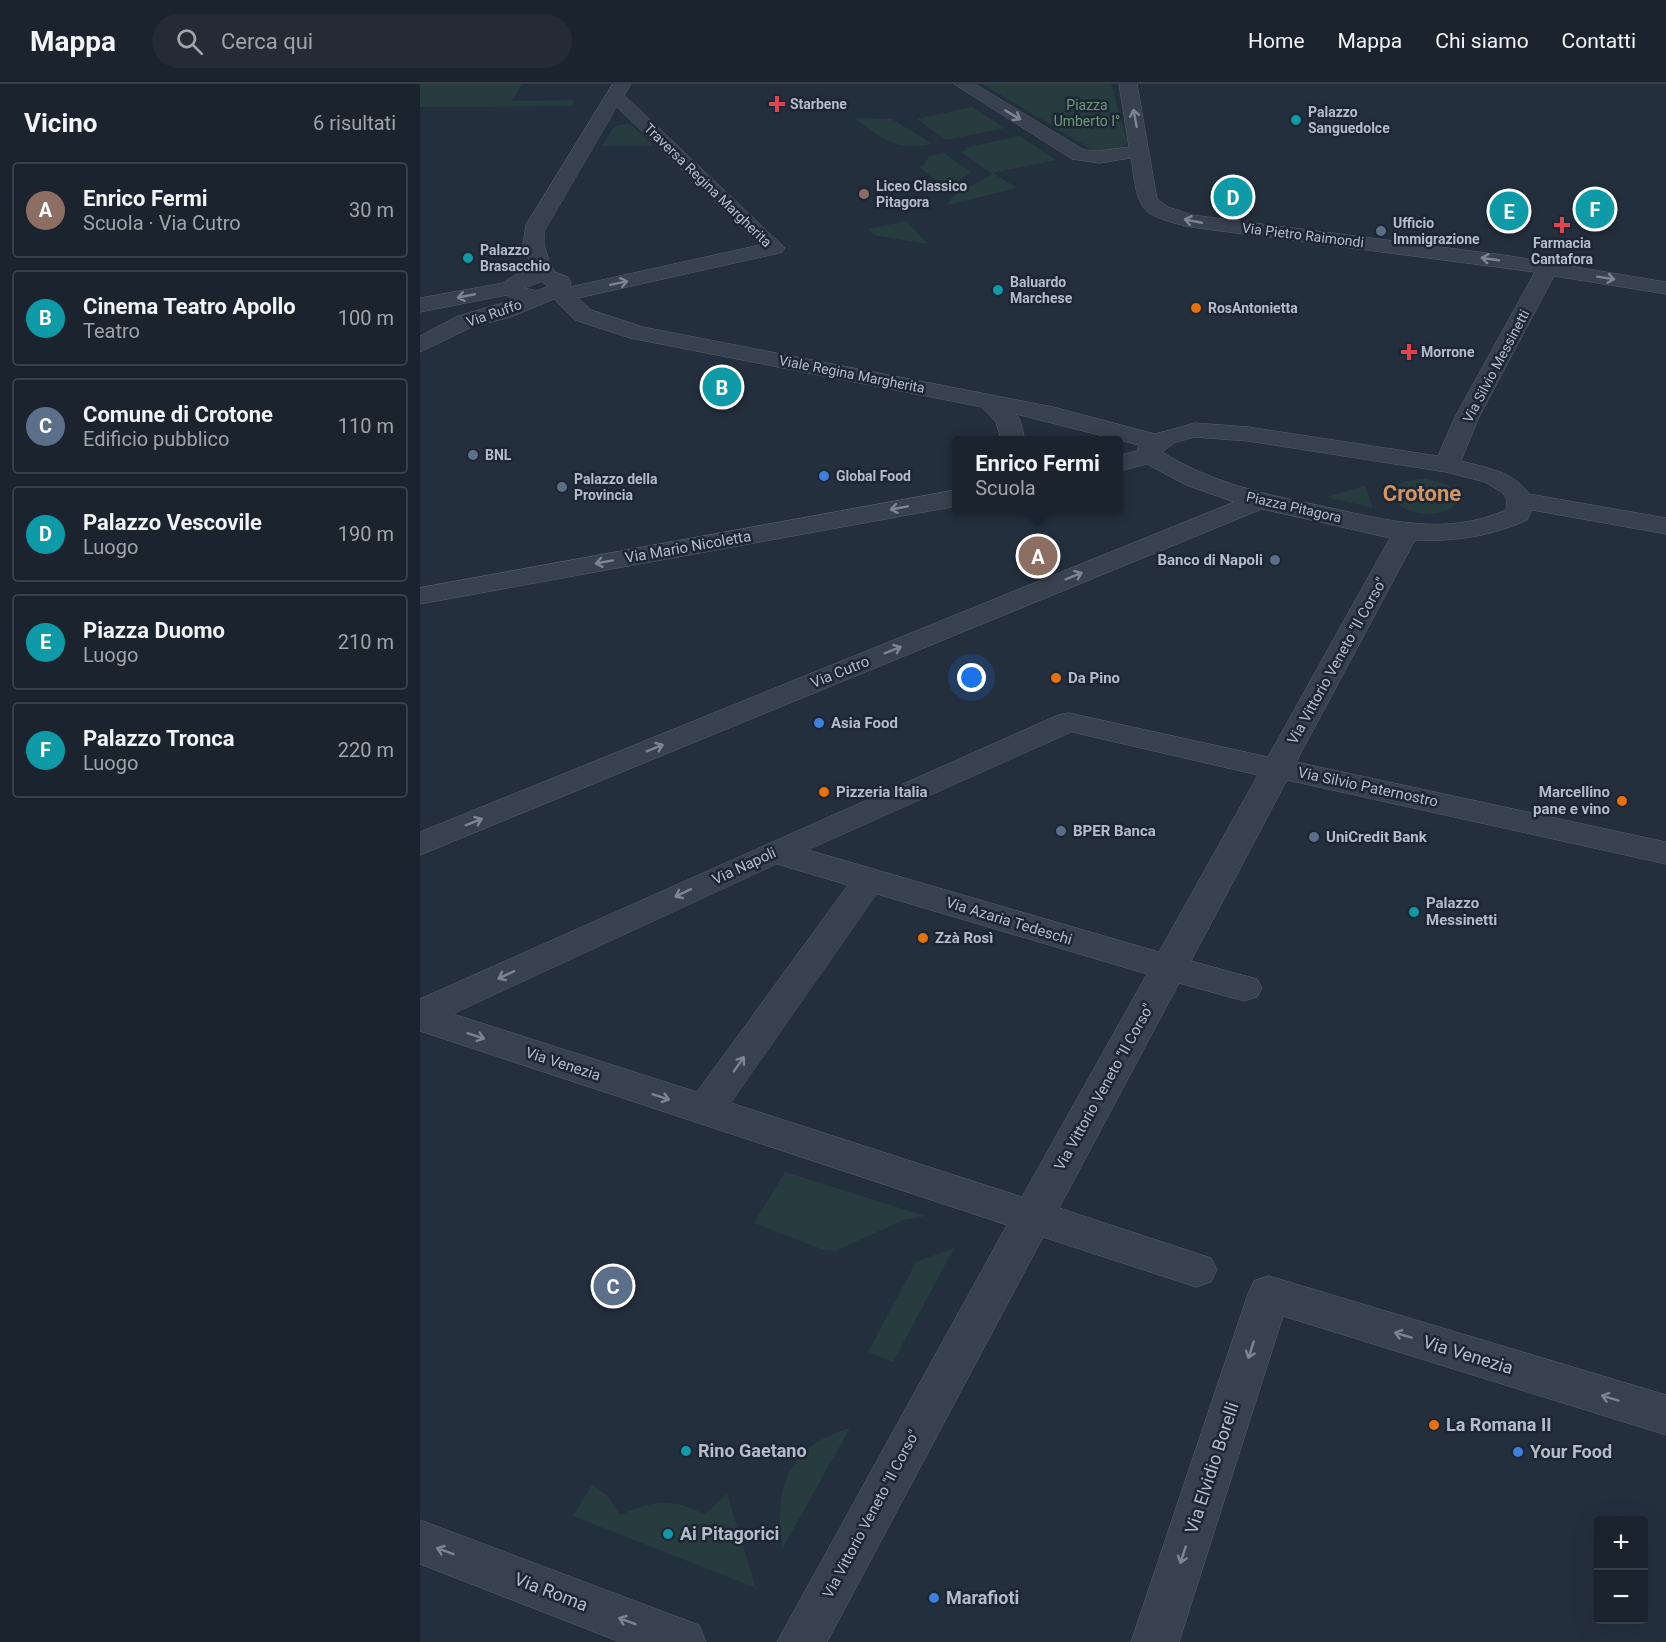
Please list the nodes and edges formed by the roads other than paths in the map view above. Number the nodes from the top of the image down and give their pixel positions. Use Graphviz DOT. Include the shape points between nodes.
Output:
graph roads {
  1 [pos="963,84"];
  2 [pos="1128,84"];
  3 [pos="619,90"];
  4 [pos="1141,151"];
  5 [pos="1548,268"];
  6 [pos="556,287"];
  7 [pos="512,288"];
  8 [pos="1666,288"];
  9 [pos="536,297"];
  10 [pos="420,305"];
  11 [pos="420,345"];
  12 [pos="989,401"];
  13 [pos="1012,436"];
  14 [pos="1116,436"];
  15 [pos="1123,438"];
  16 [pos="1154,449"];
  17 [pos="1123,461"];
  18 [pos="1448,465"];
  19 [pos="952,499"];
  20 [pos="1261,500"];
  21 [pos="1521,500"];
  22 [pos="1663,527"];
  23 [pos="1406,532"];
  24 [pos="420,596"];
  25 [pos="1069,722"];
  26 [pos="1278,769"];
  27 [pos="420,844"];
  28 [pos="775,852"];
  29 [pos="1666,853"];
  30 [pos="869,880"];
  31 [pos="1170,968"];
  32 [pos="1244,988"];
  33 [pos="420,1016"];
  34 [pos="705,1112"];
  35 [pos="1032,1218"];
  36 [pos="1196,1270"];
  37 [pos="1269,1294"];
  38 [pos="1666,1415"];
  39 [pos="420,1542"];
  40 [pos="682,1642"];
  41 [pos="801,1642"];
  42 [pos="1155,1642"];
  1 -- 4 [label="street, one-way" via="1079,154 1099,157"];
  4 -- 2 [label="street, Via Pietro Raimondi, one-way"];
  3 -- 6 [label="street, Viale Regina Margherita" via="536,225 531,242 538,264"];
  6 -- 3 [label="street, Traversa Regina Margherita, one-way" via="775,248"];
  5 -- 4 [label="street, Via Pietro Raimondi, one-way" via="1190,221 1163,213 1147,200"];
  5 -- 8 [label="street, Via Pietro Raimondi, one-way"];
  5 -- 18 [label="street, Via Silvio Messinetti" via="1467,417"];
  6 -- 7 [label="street" via="524,279"];
  6 -- 9 [label="street, Via Ruffo"];
  6 -- 12 [label="street, Viale Regina Margherita" via="583,315 638,333"];
  7 -- 9 [label="street" via="517,295"];
  7 -- 10 [label="street, one-way"];
  9 -- 11 [label="street, Via Ruffo" via="503,312 466,321"];
  12 -- 13 [label="street" via="1008,420"];
  12 -- 14 [label="street, Viale Regina Margherita" via="1053,414"];
  15 -- 16 [label="street, Viale Regina Margherita"];
  16 -- 17 [label="street"];
  16 -- 18 [label="street" via="1174,434 1195,430 1248,434"];
  16 -- 20 [label="street, Piazza Pitagora" via="1164,465 1202,482"];
  18 -- 21 [label="street" via="1494,477 1512,488"];
  19 -- 24 [label="street, Via Mario Nicoletta, one-way"];
  20 -- 23 [label="street, Piazza Pitagora"];
  27 -- 20 [label="street, Via Cutro, one-way"];
  21 -- 22 [label="street"];
  21 -- 23 [label="street, Piazza Pitagora" via="1518,514 1502,522 1468,531"];
  23 -- 26 [label="street, Via Vittorio Veneto \"Il Corso\""];
  25 -- 26 [label="street, Via Silvio Paternostro"];
  25 -- 28 [label="street, Via Napoli"];
  26 -- 29 [label="street, Via Silvio Paternostro"];
  26 -- 31 [label="street, Via Vittorio Veneto \"Il Corso\""];
  28 -- 30 [label="street, Via Azaria Tedeschi"];
  28 -- 33 [label="street, Via Napoli, one-way"];
  30 -- 31 [label="street, Via Azaria Tedeschi"];
  34 -- 30 [label="street, one-way"];
  31 -- 32 [label="street, Via Azaria Tedeschi"];
  31 -- 35 [label="street, Via Vittorio Veneto \"Il Corso\""];
  33 -- 34 [label="street, Via Venezia, one-way"];
  34 -- 35 [label="street, Via Venezia"];
  35 -- 36 [label="street, Via Venezia"];
  35 -- 41 [label="street, Via Vittorio Veneto \"Il Corso\""];
  38 -- 37 [label="street, Via Venezia, one-way"];
  37 -- 42 [label="street, Via Elvidio Borelli, one-way"];
  40 -- 39 [label="street, Via Roma, one-way"];
}
